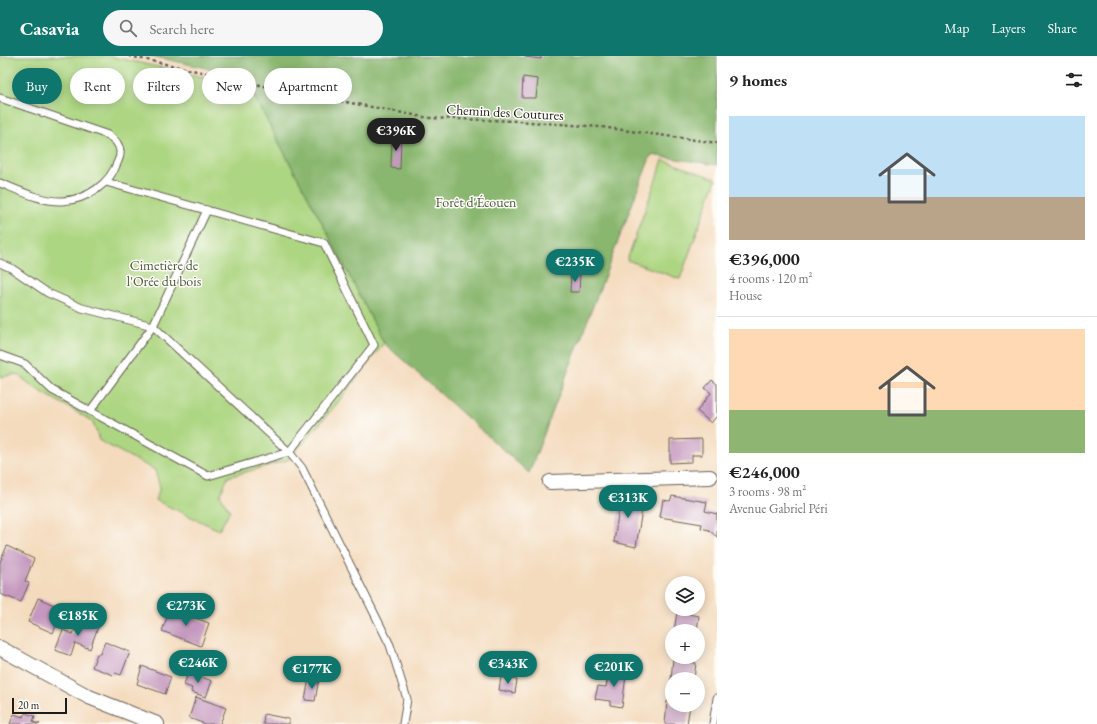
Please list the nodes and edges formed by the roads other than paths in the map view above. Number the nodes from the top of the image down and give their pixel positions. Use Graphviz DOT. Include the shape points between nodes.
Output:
graph roads {
  1 [pos="0,98"];
  2 [pos="106,182"];
  3 [pos="0,183"];
  4 [pos="207,210"];
  5 [pos="0,263"];
  6 [pos="153,326"];
  7 [pos="0,355"];
  8 [pos="90,411"];
  9 [pos="289,452"];
  10 [pos="715,477"];
  11 [pos="550,482"];
  12 [pos="0,648"];
  13 [pos="717,698"];
  14 [pos="157,724"];
  15 [pos="402,724"];
  16 [pos="714,724"];
  1 -- 2 [label="lane" via="108,135 118,144 121,154"];
  2 -- 3 [label="lane" via="93,192 62,201 46,200"];
  2 -- 4 [label="lane"];
  4 -- 6 [label="lane"];
  4 -- 9 [label="lane" via="324,243 374,345"];
  5 -- 6 [label="lane" via="12,268 48,293 82,308"];
  6 -- 8 [label="lane"];
  6 -- 9 [label="lane"];
  7 -- 8 [label="lane" via="25,364 52,390"];
  8 -- 9 [label="lane" via="208,476"];
  9 -- 15 [label="lane" via="302,468 390,645 407,699"];
  10 -- 11 [label="street"];
  12 -- 14 [label="street" via="89,697"];
  13 -- 16 [label="lane"];
}
